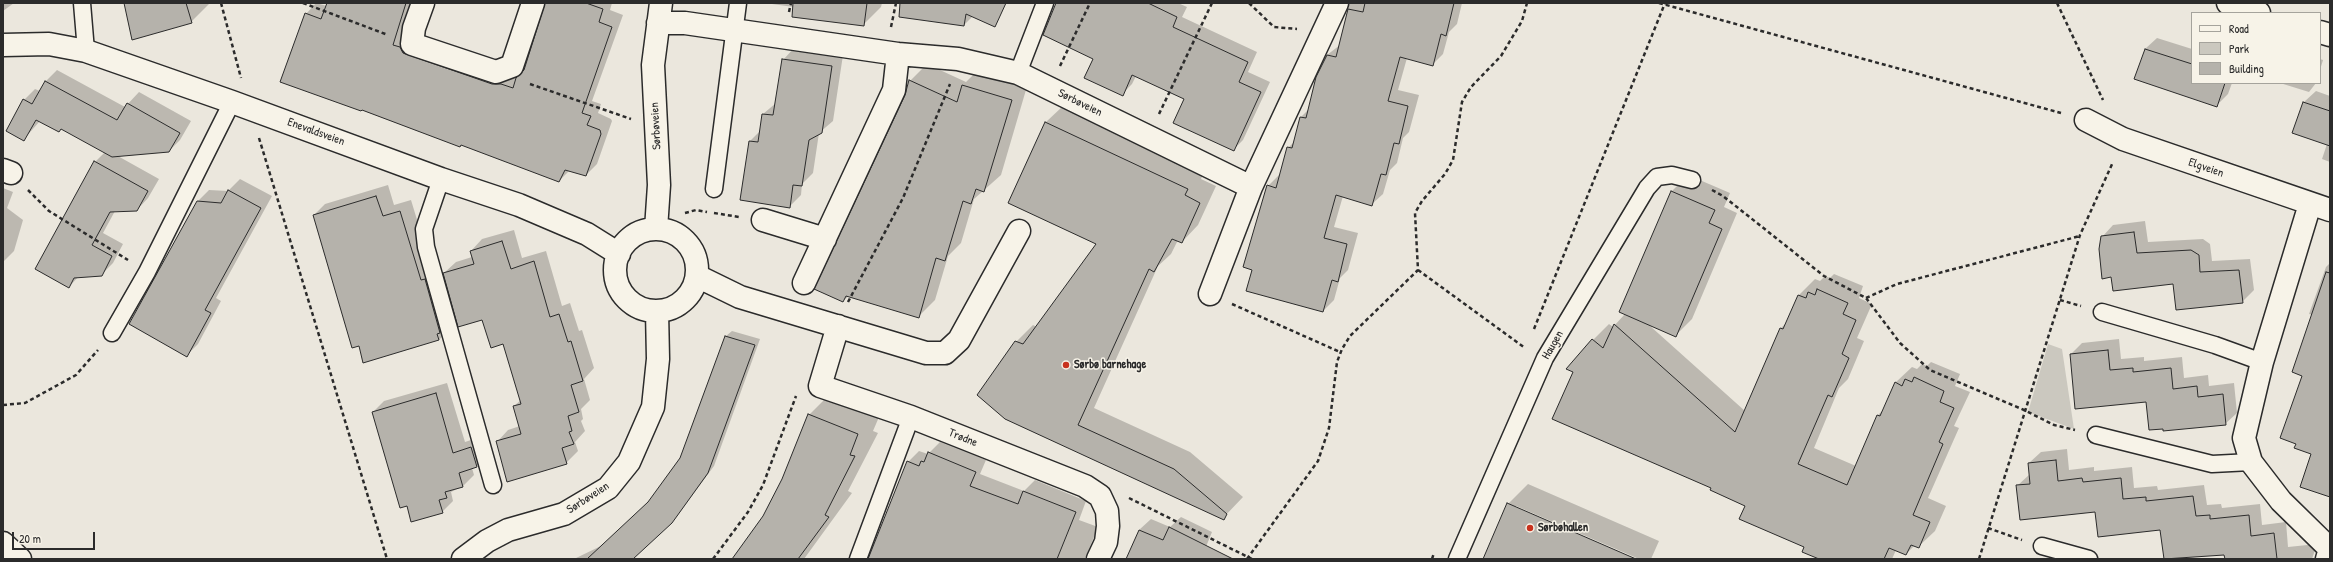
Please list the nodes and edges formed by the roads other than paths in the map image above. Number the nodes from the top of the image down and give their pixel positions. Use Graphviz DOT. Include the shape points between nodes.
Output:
graph roads {
  1 [pos="82,3"];
  2 [pos="423,3"];
  3 [pos="533,3"];
  4 [pos="738,3"];
  5 [pos="1045,3"];
  6 [pos="1337,3"];
  7 [pos="2228,3"];
  8 [pos="2256,12"];
  9 [pos="659,13"];
  10 [pos="733,29"];
  11 [pos="3,45"];
  12 [pos="86,52"];
  13 [pos="898,54"];
  14 [pos="1018,73"];
  15 [pos="241,105"];
  16 [pos="2086,120"];
  17 [pos="441,179"];
  18 [pos="1692,180"];
  19 [pos="1250,187"];
  20 [pos="714,190"];
  21 [pos="2320,207"];
  22 [pos="763,220"];
  23 [pos="656,229"];
  24 [pos="1019,231"];
  25 [pos="825,239"];
  26 [pos="619,254"];
  27 [pos="697,276"];
  28 [pos="804,283"];
  29 [pos="1210,294"];
  30 [pos="657,311"];
  31 [pos="2102,312"];
  32 [pos="844,317"];
  33 [pos="112,333"];
  34 [pos="2262,362"];
  35 [pos="911,417"];
  36 [pos="2096,435"];
  37 [pos="2251,462"];
  38 [pos="493,484"];
  39 [pos="3,543"];
  40 [pos="2042,546"];
  41 [pos="20,559"];
  42 [pos="464,559"];
  43 [pos="858,559"];
  44 [pos="1098,559"];
  45 [pos="1457,559"];
  46 [pos="2089,559"];
  47 [pos="2327,559"];
  1 -- 12 [label="lane"];
  2 -- 3 [label="street" via="414,28 412,44 496,72 512,66"];
  4 -- 10 [label="lane"];
  5 -- 14 [label="lane"];
  6 -- 19 [label="street"];
  7 -- 8 [label="street"];
  9 -- 10 [label="street, Sørbøveien" via="685,23"];
  9 -- 23 [label="street, Sørbøveien" via="653,65 659,185"];
  10 -- 13 [label="street, Sørbøveien"];
  10 -- 20 [label="lane"];
  11 -- 12 [label="street, Enevaldsveien" via="49,44"];
  12 -- 15 [label="street, Enevaldsveien"];
  13 -- 14 [label="street, Sørbøveien" via="958,59"];
  13 -- 25 [label="street" via="894,90"];
  14 -- 19 [label="street, Sørbøveien"];
  15 -- 17 [label="street, Enevaldsveien"];
  15 -- 33 [label="lane"];
  16 -- 21 [label="street, Elgveien" via="2123,139"];
  17 -- 26 [label="street, Enevaldsveien" via="519,205 587,234"];
  17 -- 38 [label="lane" via="424,229 426,247"];
  18 -- 45 [label="lane, Haugen" via="1672,175 1657,177 1647,188 1545,358"];
  19 -- 29 [label="street"];
  21 -- 34 [label="street"];
  22 -- 25 [label="street"];
  23 -- 26 [label="street" via="634,236"];
  23 -- 27 [label="street" via="670,231 682,238 691,248"];
  24 -- 32 [label="street" via="959,340 945,353 926,353"];
  25 -- 28 [label="street"];
  26 -- 30 [label="street" via="616,279 622,292 631,303 643,309"];
  27 -- 30 [label="street" via="688,297 669,310"];
  27 -- 32 [label="street" via="740,297"];
  30 -- 42 [label="street, Sørbøveien" via="658,359 653,406 629,462 608,488 564,514 508,530"];
  31 -- 34 [label="lane" via="2215,345"];
  32 -- 35 [label="street, Trødne" via="820,386"];
  34 -- 37 [label="street" via="2244,438"];
  35 -- 43 [label="lane"];
  35 -- 44 [label="street, Trødne" via="1085,486 1100,496 1107,511 1108,526 1106,542"];
  36 -- 37 [label="lane" via="2212,464"];
  37 -- 47 [label="street" via="2281,501 2330,549"];
  39 -- 41 [label="street"];
  40 -- 46 [label="lane"];
}
